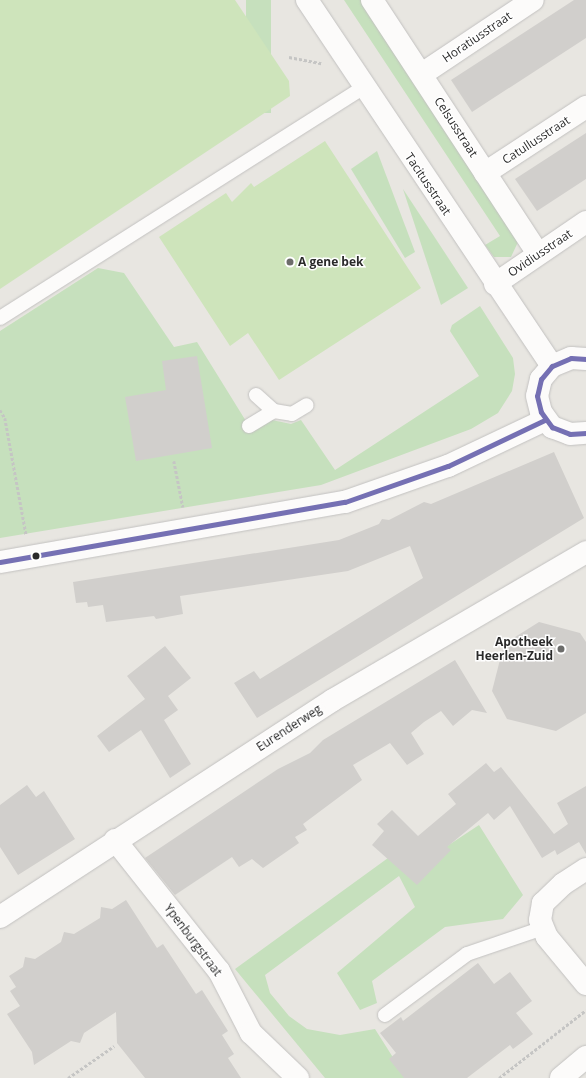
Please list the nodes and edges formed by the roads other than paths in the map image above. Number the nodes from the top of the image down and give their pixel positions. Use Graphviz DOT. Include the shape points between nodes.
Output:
graph roads {
  1 [pos="307,0"];
  2 [pos="372,0"];
  3 [pos="533,0"];
  4 [pos="422,74"];
  5 [pos="364,87"];
  6 [pos="586,107"];
  7 [pos="485,173"];
  8 [pos="586,222"];
  9 [pos="538,254"];
  10 [pos="495,284"];
  11 [pos="0,318"];
  12 [pos="586,359"];
  13 [pos="552,366"];
  14 [pos="256,395"];
  15 [pos="307,405"];
  16 [pos="274,412"];
  17 [pos="545,420"];
  18 [pos="249,426"];
  19 [pos="586,433"];
  20 [pos="586,552"];
  21 [pos="0,562"];
  22 [pos="115,840"];
  23 [pos="586,870"];
  24 [pos="0,918"];
  25 [pos="543,928"];
  26 [pos="586,984"];
  27 [pos="385,1015"];
  28 [pos="586,1057"];
  29 [pos="298,1078"];
  30 [pos="561,1078"];
  1 -- 5 [label="street, Tacitusstraat"];
  2 -- 4 [label="street, Celsusstraat"];
  3 -- 4 [label="street, Horatiusstraat"];
  4 -- 7 [label="street, Celsusstraat"];
  5 -- 10 [label="street, Tacitusstraat"];
  5 -- 11 [label="lane"];
  6 -- 7 [label="street, Catullusstraat"];
  7 -- 9 [label="street, Celsusstraat"];
  8 -- 9 [label="street, Ovidiusstraat"];
  9 -- 10 [label="street, Ovidiusstraat"];
  10 -- 13 [label="street, Tacitusstraat"];
  12 -- 13 [label="street" via="571,358"];
  13 -- 17 [label="street" via="538,387 538,404"];
  14 -- 16 [label="lane"];
  15 -- 16 [label="lane" via="292,414"];
  16 -- 18 [label="lane"];
  17 -- 19 [label="street" via="561,432"];
  17 -- 21 [label="street" via="448,466 345,502"];
  20 -- 22 [label="street, Eurenderweg" via="333,700"];
  22 -- 24 [label="street, Eurenderweg"];
  22 -- 29 [label="street, Ypenburgstraat" via="219,971 251,1033"];
  23 -- 25 [label="street" via="562,884 543,904 540,920"];
  25 -- 26 [label="street"];
  25 -- 27 [label="lane" via="467,954"];
  28 -- 30 [label="street"];
}
